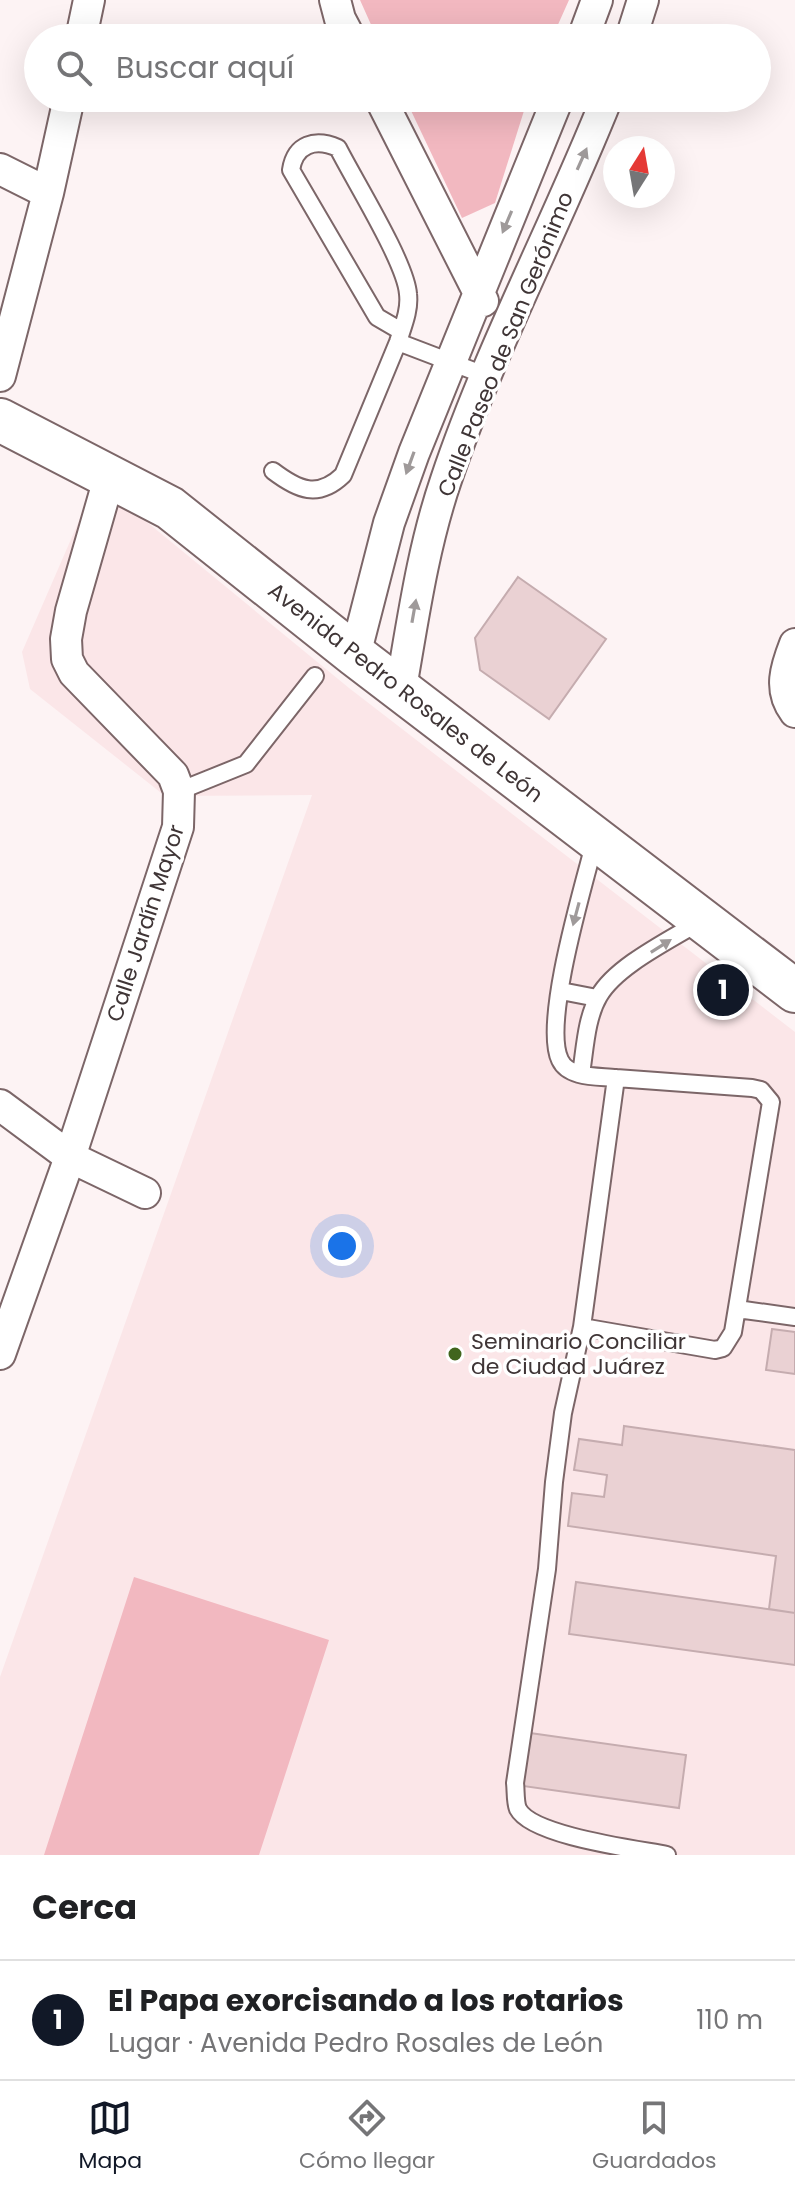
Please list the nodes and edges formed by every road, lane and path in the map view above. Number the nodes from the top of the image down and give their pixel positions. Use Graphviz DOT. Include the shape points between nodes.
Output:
graph roads {
  1 [pos="89,0"];
  2 [pos="335,0"];
  3 [pos="597,0"];
  4 [pos="643,0"];
  5 [pos="84,24"];
  6 [pos="343,24"];
  7 [pos="588,24"];
  8 [pos="635,24"];
  9 [pos="66,112"];
  10 [pos="387,112"];
  11 [pos="552,112"];
  12 [pos="601,112"];
  13 [pos="0,169"];
  14 [pos="48,193"];
  15 [pos="477,293"];
  16 [pos="505,332"];
  17 [pos="400,336"];
  18 [pos="450,361"];
  19 [pos="0,376"];
  20 [pos="487,376"];
  21 [pos="0,420"];
  22 [pos="273,471"];
  23 [pos="110,475"];
  24 [pos="795,644"];
  25 [pos="355,655"];
  26 [pos="315,676"];
  27 [pos="401,688"];
  28 [pos="795,712"];
  29 [pos="179,791"];
  30 [pos="596,838"];
  31 [pos="702,920"];
  32 [pos="561,991"];
  33 [pos="795,991"];
  34 [pos="597,998"];
  35 [pos="581,1074"];
  36 [pos="616,1078"];
  37 [pos="0,1105"];
  38 [pos="70,1157"];
  39 [pos="145,1193"];
  40 [pos="737,1309"];
  41 [pos="795,1317"];
  42 [pos="582,1327"];
  43 [pos="0,1354"];
  44 [pos="667,1855"];
  1 -- 5 [label="street"];
  2 -- 6 [label="street"];
  3 -- 7 [label="street"];
  4 -- 8 [label="street"];
  9 -- 14 [label="street"];
  10 -- 15 [label="street"];
  11 -- 15 [label="street, Calle Paseo de San Gerónimo, one-way"];
  16 -- 12 [label="street, Calle Paseo de San Gerónimo, one-way"];
  13 -- 14 [label="street"];
  14 -- 19 [label="street"];
  15 -- 16 [label="street"];
  15 -- 18 [label="street, Calle Paseo de San Gerónimo"];
  16 -- 20 [label="street, Calle Paseo de San Gerónimo"];
  17 -- 17 [label="lane" via="377,317 291,170 300,148 313,143 338,148 409,291"];
  17 -- 18 [label="lane"];
  17 -- 22 [label="lane" via="343,475 330,487 310,490"];
  18 -- 20 [label="lane"];
  18 -- 25 [label="street, Calle Paseo de San Gerónimo, one-way" via="389,523"];
  27 -- 20 [label="street, Calle Paseo de San Gerónimo, one-way" via="420,577 445,481"];
  21 -- 23 [label="main road, Avenida Pedro Rosales de León"];
  23 -- 25 [label="main road, Avenida Pedro Rosales de León" via="170,508"];
  23 -- 29 [label="street" via="71,611 67,659 74,673 173,775"];
  24 -- 28 [label="street" via="784,681"];
  25 -- 27 [label="main road, Avenida Pedro Rosales de León"];
  26 -- 29 [label="lane" via="246,764"];
  27 -- 30 [label="main road, Avenida Pedro Rosales de León"];
  29 -- 38 [label="street, Calle Jardín Mayor" via="178,827"];
  30 -- 31 [label="main road, Avenida Pedro Rosales de León"];
  30 -- 32 [label="lane, one-way"];
  31 -- 33 [label="main road, Avenida Pedro Rosales de León"];
  34 -- 31 [label="lane, one-way" via="614,978"];
  32 -- 34 [label="lane"];
  32 -- 35 [label="lane" via="556,1042 560,1062"];
  34 -- 35 [label="lane"];
  35 -- 36 [label="lane"];
  36 -- 40 [label="lane" via="752,1088 769,1097"];
  36 -- 42 [label="lane"];
  37 -- 38 [label="street"];
  38 -- 39 [label="street"];
  38 -- 43 [label="street, Calle Jardín Mayor"];
  40 -- 41 [label="lane"];
  40 -- 42 [label="lane" via="733,1332 723,1348 715,1350"];
  42 -- 44 [label="lane" via="563,1413 547,1569 515,1783 518,1809 534,1824 559,1833"];
}
